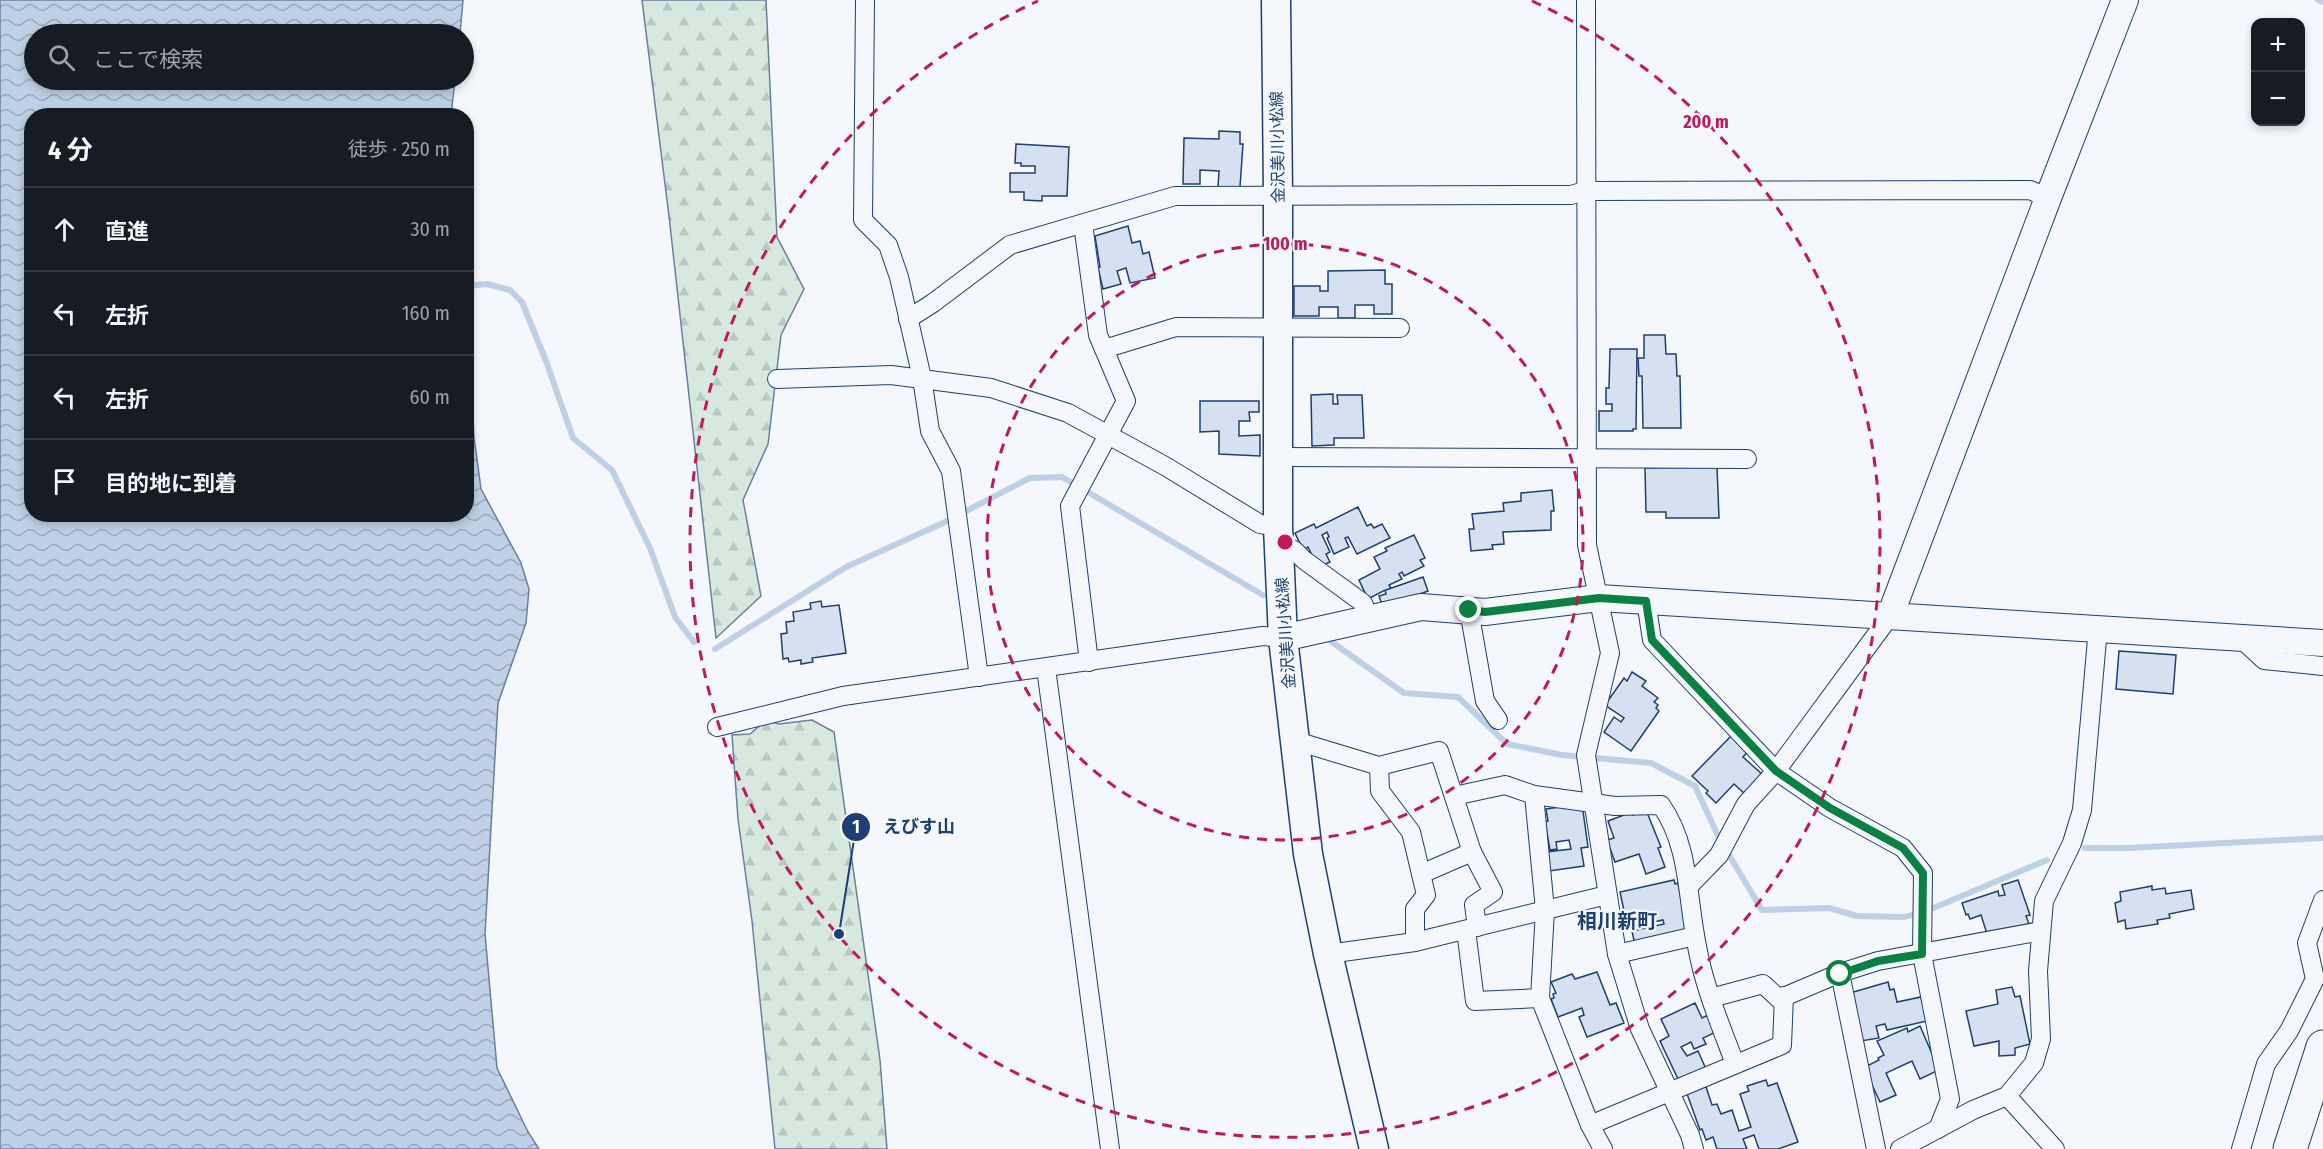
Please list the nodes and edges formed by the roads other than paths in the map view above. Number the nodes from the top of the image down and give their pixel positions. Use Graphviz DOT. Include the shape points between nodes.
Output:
graph roads {
  1 [pos="865,0"];
  2 [pos="1276,0"];
  3 [pos="1586,0"];
  4 [pos="2125,0"];
  5 [pos="1585,191"];
  6 [pos="1278,195"];
  7 [pos="2048,198"];
  8 [pos="1083,224"];
  9 [pos="908,319"];
  10 [pos="1278,327"];
  11 [pos="1400,328"];
  12 [pos="1104,349"];
  13 [pos="922,378"];
  14 [pos="777,380"];
  15 [pos="1109,435"];
  16 [pos="1278,457"];
  17 [pos="1586,458"];
  18 [pos="1747,459"];
  19 [pos="1278,536"];
  20 [pos="1599,598"];
  21 [pos="1646,601"];
  22 [pos="1469,610"];
  23 [pos="1890,616"];
  24 [pos="1370,619"];
  25 [pos="2098,628"];
  26 [pos="2239,637"];
  27 [pos="1283,638"];
  28 [pos="2323,643"];
  29 [pos="1089,662"];
  30 [pos="2323,666"];
  31 [pos="1046,668"];
  32 [pos="979,677"];
  33 [pos="1498,720"];
  34 [pos="717,727"];
  35 [pos="1293,740"];
  36 [pos="1379,766"];
  37 [pos="1776,771"];
  38 [pos="1534,795"];
  39 [pos="1454,796"];
  40 [pos="1593,803"];
  41 [pos="1472,852"];
  42 [pos="1421,874"];
  43 [pos="1689,886"];
  44 [pos="1607,895"];
  45 [pos="2323,900"];
  46 [pos="1545,910"];
  47 [pos="1471,928"];
  48 [pos="2041,931"];
  49 [pos="1695,936"];
  50 [pos="1415,942"];
  51 [pos="1328,954"];
  52 [pos="1617,954"];
  53 [pos="1922,954"];
  54 [pos="1840,974"];
  55 [pos="1784,996"];
  56 [pos="1540,998"];
  57 [pos="1711,998"];
  58 [pos="2323,1047"];
  59 [pos="1735,1064"];
  60 [pos="1670,1092"];
  61 [pos="2007,1095"];
  62 [pos="1590,1125"];
  63 [pos="1938,1130"];
  64 [pos="1110,1149"];
  65 [pos="1374,1149"];
  66 [pos="1603,1149"];
  67 [pos="1694,1149"];
  68 [pos="1876,1149"];
  69 [pos="1900,1149"];
  70 [pos="2055,1149"];
  71 [pos="2241,1149"];
  72 [pos="2290,1149"];
  1 -- 9 [label="street" via="863,220 888,246"];
  2 -- 6 [label="main road, 金沢美川小松線"];
  3 -- 5 [label="street"];
  4 -- 7 [label="street"];
  5 -- 6 [label="street" via="1571,195"];
  5 -- 7 [label="street" via="2030,190"];
  5 -- 17 [label="street"];
  6 -- 8 [label="street" via="1175,196"];
  6 -- 10 [label="main road, 金沢美川小松線"];
  7 -- 23 [label="street"];
  8 -- 9 [label="street" via="1010,245"];
  8 -- 12 [label="street" via="1098,335"];
  9 -- 13 [label="street"];
  10 -- 11 [label="street"];
  10 -- 12 [label="street" via="1176,327"];
  10 -- 16 [label="main road, 金沢美川小松線"];
  12 -- 15 [label="street" via="1126,401"];
  13 -- 14 [label="street" via="891,375"];
  13 -- 15 [label="street" via="991,388 1068,413"];
  13 -- 32 [label="street" via="930,431 951,471"];
  15 -- 19 [label="street"];
  15 -- 29 [label="street" via="1070,506"];
  16 -- 17 [label="street"];
  16 -- 19 [label="main road, 金沢美川小松線"];
  17 -- 18 [label="street"];
  17 -- 20 [label="street" via="1587,544"];
  19 -- 24 [label="street" via="1363,603"];
  19 -- 27 [label="main road, 金沢美川小松線"];
  20 -- 21 [label="street"];
  20 -- 22 [label="street" via="1485,612"];
  20 -- 40 [label="street" via="1610,653 1586,755"];
  21 -- 23 [label="street"];
  21 -- 37 [label="street" via="1652,640"];
  22 -- 24 [label="street" via="1420,608"];
  22 -- 33 [label="street" via="1485,701"];
  23 -- 25 [label="street"];
  23 -- 37 [label="street"];
  24 -- 27 [label="street"];
  25 -- 26 [label="street"];
  25 -- 48 [label="street" via="2082,810 2072,843 2044,901"];
  26 -- 28 [label="street"];
  26 -- 30 [label="street" via="2264,660"];
  27 -- 29 [label="street" via="1263,636"];
  27 -- 35 [label="main road, 金沢美川小松線"];
  29 -- 31 [label="street"];
  31 -- 32 [label="street"];
  31 -- 64 [label="street"];
  32 -- 34 [label="street" via="843,696"];
  35 -- 36 [label="street"];
  35 -- 51 [label="main road, 金沢美川小松線" via="1308,854"];
  36 -- 39 [label="street" via="1439,751"];
  36 -- 42 [label="street" via="1380,791 1411,832"];
  37 -- 43 [label="street" via="1746,804 1719,855"];
  37 -- 53 [label="street" via="1830,808 1903,848 1923,873"];
  38 -- 39 [label="street" via="1505,785"];
  38 -- 40 [label="street"];
  38 -- 46 [label="street"];
  39 -- 41 [label="street"];
  40 -- 43 [label="street" via="1661,805 1669,817"];
  40 -- 44 [label="street"];
  41 -- 42 [label="street"];
  41 -- 47 [label="street" via="1493,892 1474,905"];
  42 -- 50 [label="street" via="1426,895 1415,909"];
  43 -- 49 [label="street"];
  44 -- 46 [label="street"];
  44 -- 52 [label="street"];
  45 -- 71 [label="street" via="2307,943 2315,979 2289,1031 2266,1064"];
  46 -- 47 [label="street"];
  46 -- 56 [label="street"];
  47 -- 50 [label="street"];
  47 -- 56 [label="street" via="1475,1001"];
  48 -- 53 [label="street"];
  48 -- 61 [label="street" via="2041,1039 2034,1063"];
  49 -- 52 [label="street"];
  49 -- 57 [label="street"];
  50 -- 51 [label="street"];
  51 -- 65 [label="main road, 金沢美川小松線"];
  52 -- 60 [label="street" via="1640,1029"];
  53 -- 54 [label="street" via="1878,961"];
  53 -- 63 [label="street" via="1950,1099"];
  54 -- 55 [label="street"];
  54 -- 68 [label="street"];
  55 -- 57 [label="street" via="1779,999 1763,984"];
  55 -- 59 [label="street" via="1782,1045"];
  56 -- 62 [label="street"];
  57 -- 59 [label="street"];
  58 -- 72 [label="highway"];
  59 -- 60 [label="street"];
  60 -- 62 [label="street"];
  60 -- 67 [label="street"];
  61 -- 63 [label="street"];
  61 -- 70 [label="street"];
  62 -- 66 [label="street"];
  63 -- 69 [label="street"];
}
